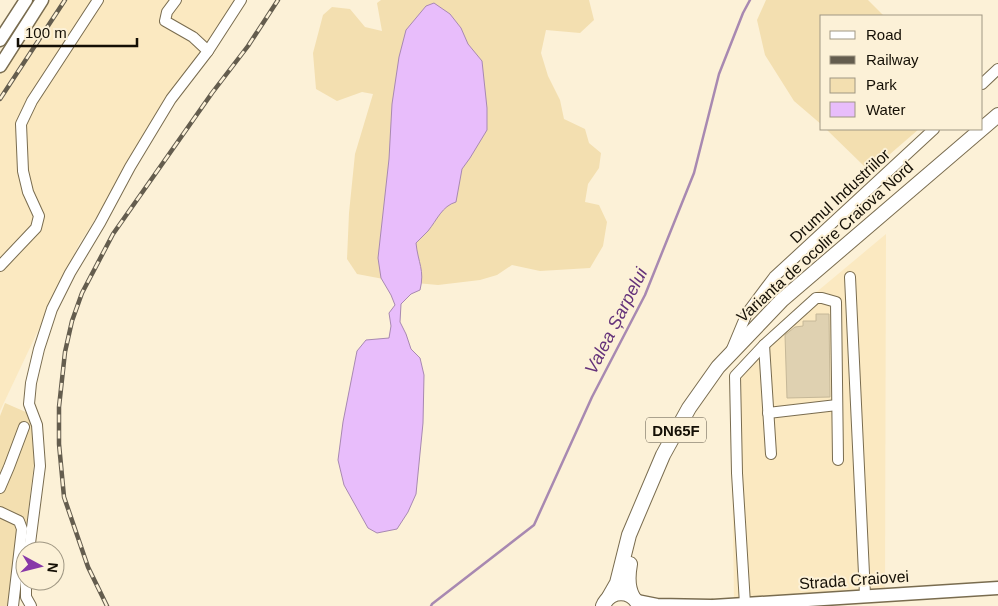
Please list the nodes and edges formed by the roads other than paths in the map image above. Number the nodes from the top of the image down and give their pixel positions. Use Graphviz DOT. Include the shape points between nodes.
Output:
graph roads {
  1 [pos="26,0"];
  2 [pos="42,0"];
  3 [pos="98,0"];
  4 [pos="176,0"];
  5 [pos="241,0"];
  6 [pos="0,40"];
  7 [pos="208,51"];
  8 [pos="0,66"];
  9 [pos="998,69"];
  10 [pos="983,83"];
  11 [pos="998,115"];
  12 [pos="983,128"];
  13 [pos="933,130"];
  14 [pos="980,130"];
  15 [pos="0,266"];
  16 [pos="850,277"];
  17 [pos="767,286"];
  18 [pos="770,311"];
  19 [pos="764,346"];
  20 [pos="730,353"];
  21 [pos="837,405"];
  22 [pos="768,413"];
  23 [pos="24,427"];
  24 [pos="771,454"];
  25 [pos="838,460"];
  26 [pos="0,488"];
  27 [pos="0,512"];
  28 [pos="638,516"];
  29 [pos="30,541"];
  30 [pos="998,588"];
  31 [pos="26,591"];
  32 [pos="865,595"];
  33 [pos="637,601"];
  34 [pos="603,603"];
  35 [pos="745,604"];
  36 [pos="13,606"];
  37 [pos="31,606"];
  38 [pos="712,606"];
  1 -- 6 [label="main road"];
  2 -- 8 [label="main road"];
  3 -- 15 [label="street" via="32,101 21,124 23,171 39,216 36,228"];
  4 -- 7 [label="street" via="165,22 193,37"];
  5 -- 7 [label="street"];
  7 -- 29 [label="street" via="171,99 52,309 31,383 30,404 37,425 40,466"];
  9 -- 10 [label="street"];
  11 -- 12 [label="highway, Varianta de ocolire Craiova Nord / DN65F"];
  13 -- 17 [label="street, Drumul Industriilor"];
  14 -- 18 [label="highway, Varianta de ocolire Craiova Nord / DN65F"];
  16 -- 32 [label="street"];
  17 -- 18 [label="street" via="764,297"];
  17 -- 20 [label="street, Drumul Industriilor" via="747,313"];
  18 -- 20 [label="highway, Varianta de ocolire Craiova Nord / DN65F"];
  19 -- 21 [label="street" via="816,298 836,302"];
  19 -- 22 [label="street"];
  19 -- 35 [label="street" via="735,376"];
  20 -- 28 [label="highway, Varianta de ocolire Craiova Nord / DN65F" via="674,433"];
  21 -- 22 [label="street"];
  21 -- 25 [label="street"];
  22 -- 24 [label="street"];
  23 -- 26 [label="street"];
  27 -- 36 [label="street" via="19,521 22,530"];
  28 -- 33 [label="highway, Varianta de ocolire Craiova Nord / DN65F" via="628,580 629,589"];
  28 -- 34 [label="highway, Varianta de ocolire Craiova Nord / DN65F" via="629,535 618,583"];
  30 -- 32 [label="main road, Strada Craiovei"];
  31 -- 37 [label="street"];
  32 -- 35 [label="main road, Strada Craiovei"];
  33 -- 34 [label="highway" via="621,593"];
  33 -- 38 [label="main road, Strada Craiovei" via="657,605"];
  35 -- 38 [label="main road, Strada Craiovei"];
}
